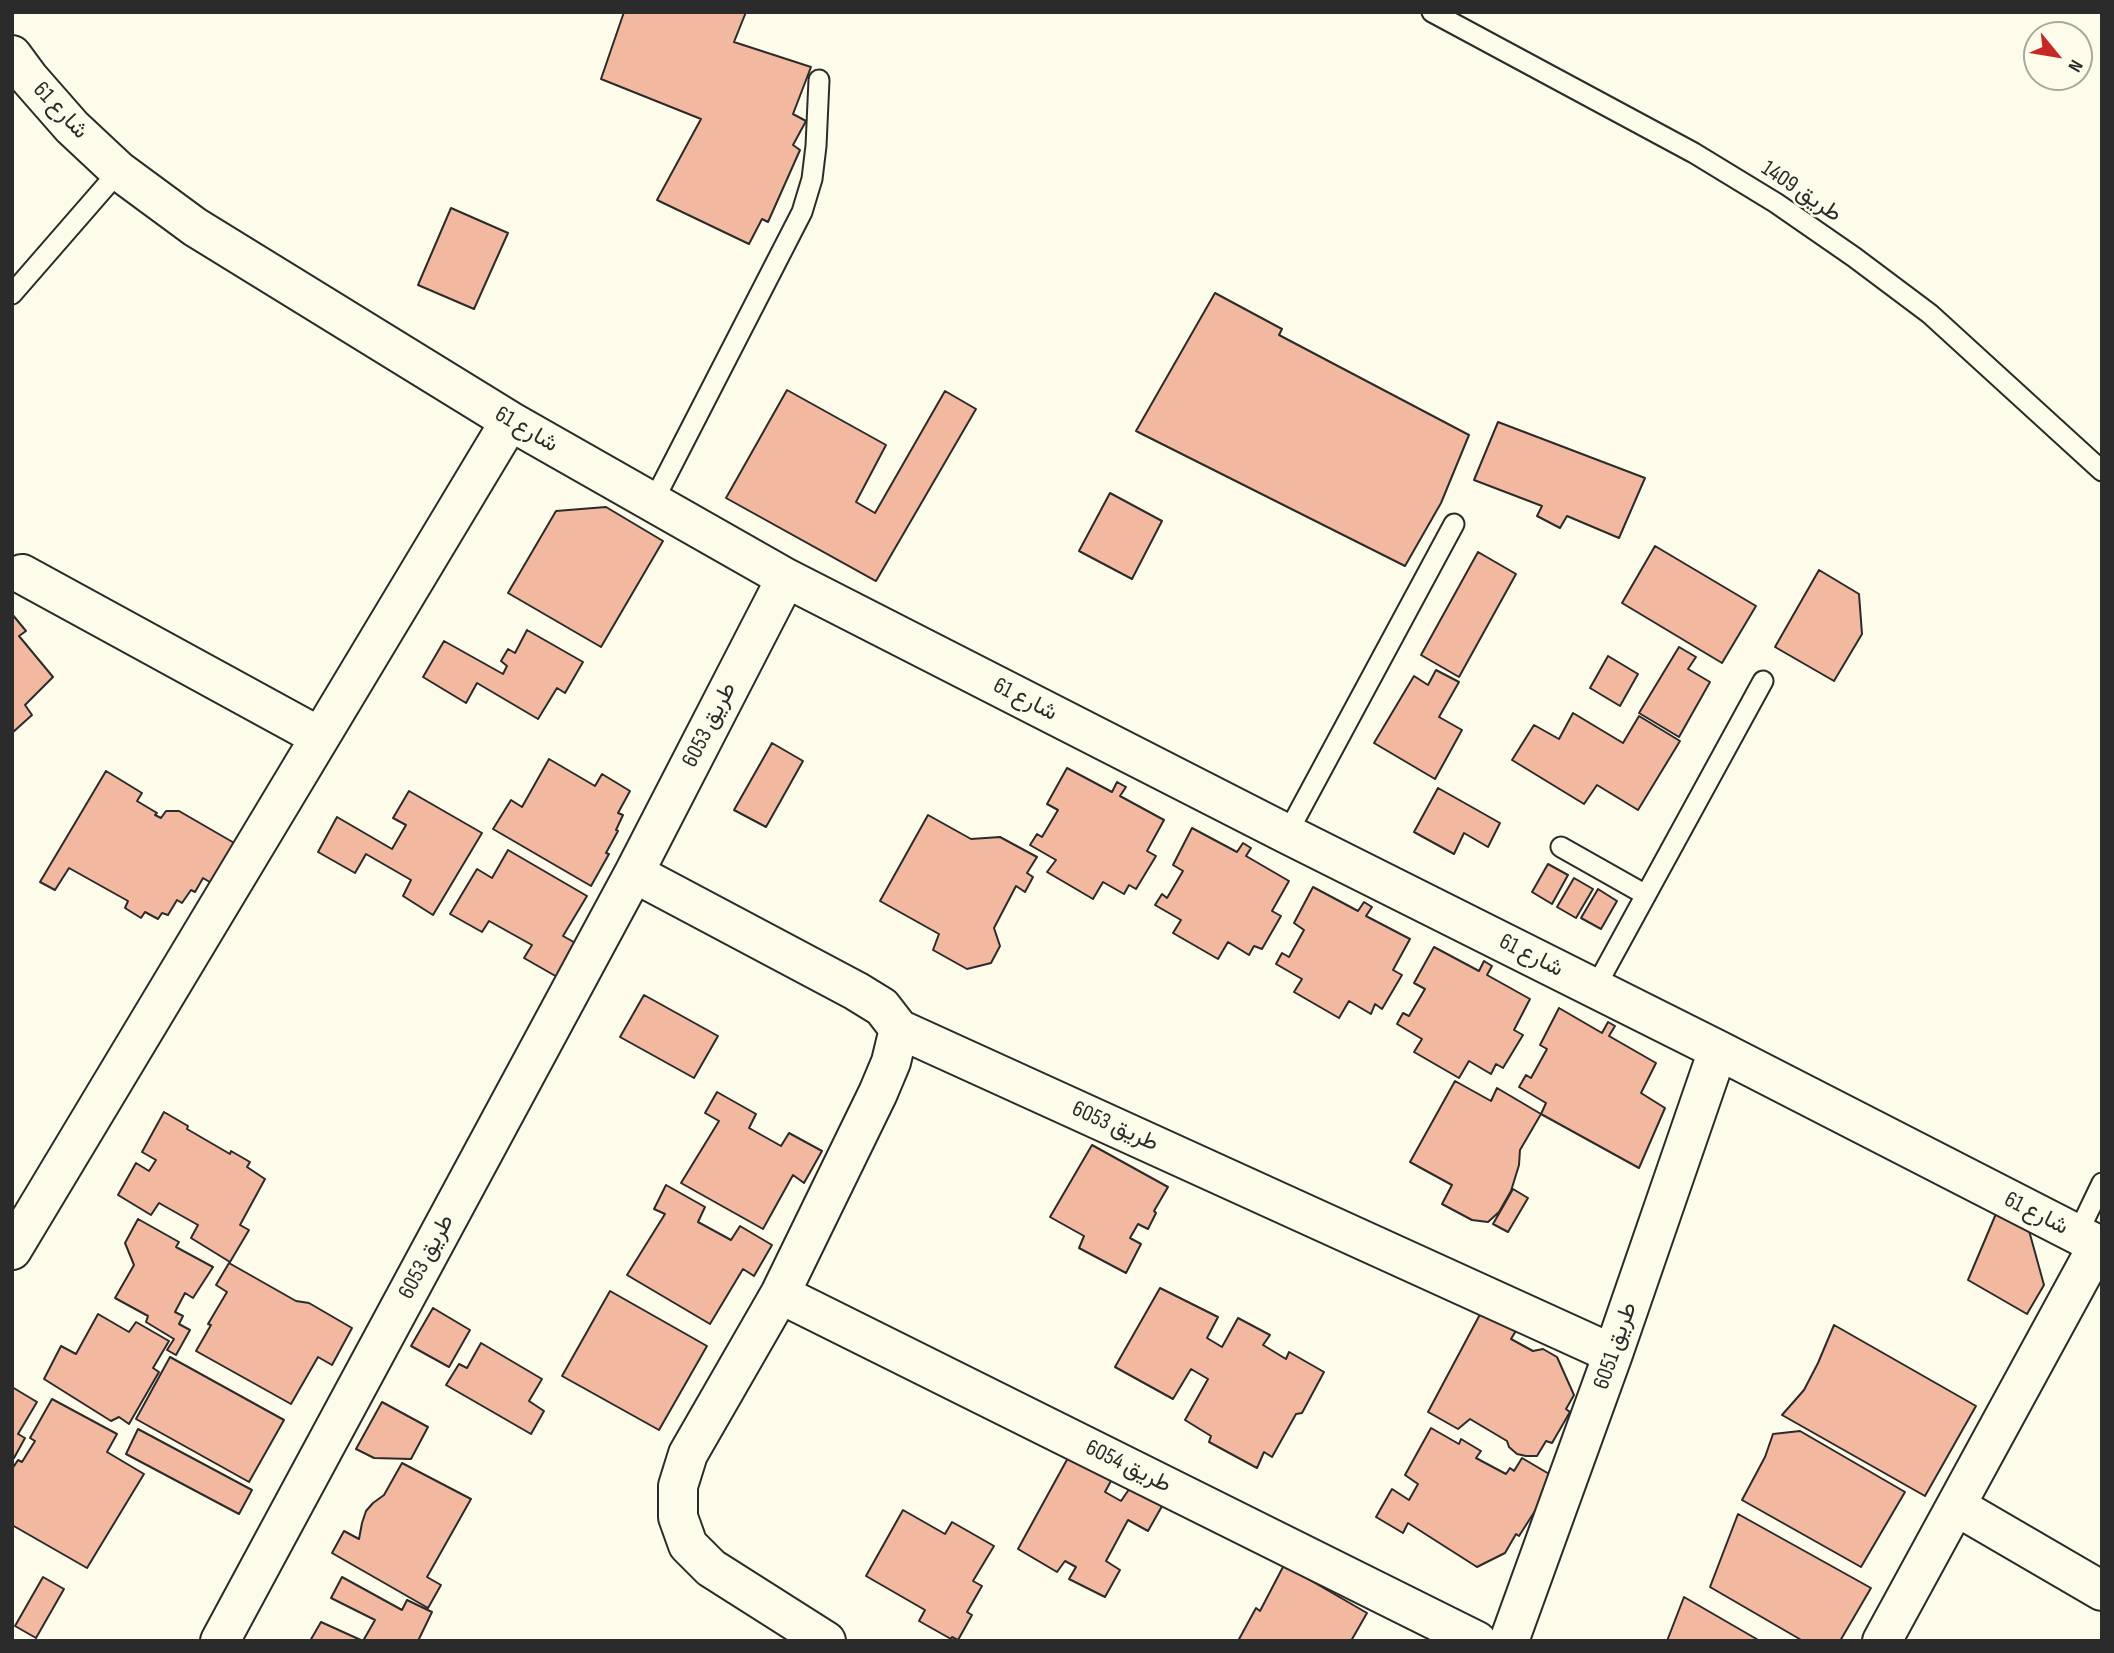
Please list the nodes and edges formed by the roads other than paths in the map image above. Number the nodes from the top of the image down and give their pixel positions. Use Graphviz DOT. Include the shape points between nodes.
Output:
graph roads {
  1 [pos="1432,12"];
  2 [pos="12,55"];
  3 [pos="819,80"];
  4 [pos="119,171"];
  5 [pos="12,294"];
  6 [pos="510,421"];
  7 [pos="2102,471"];
  8 [pos="653,502"];
  9 [pos="1454,524"];
  10 [pos="22,573"];
  11 [pos="786,578"];
  12 [pos="1763,681"];
  13 [pos="320,737"];
  14 [pos="1287,834"];
  15 [pos="1561,848"];
  16 [pos="634,873"];
  17 [pos="1646,895"];
  18 [pos="1595,988"];
  19 [pos="900,1029"];
  20 [pos="1718,1050"];
  21 [pos="2102,1183"];
  22 [pos="2092,1242"];
  23 [pos="12,1250"];
  24 [pos="779,1294"];
  25 [pos="1614,1354"];
  26 [pos="1956,1506"];
  27 [pos="2102,1591"];
  28 [pos="220,1641"];
  29 [pos="826,1641"];
  30 [pos="1477,1641"];
  31 [pos="1509,1641"];
  32 [pos="1882,1641"];
  1 -- 7 [label="lane, طريق 1409" via="1694,153 1776,203 1930,314"];
  2 -- 4 [label="street, شارع 61" via="72,127"];
  3 -- 8 [label="lane" via="812,179 802,212"];
  4 -- 5 [label="lane"];
  4 -- 6 [label="street, شارع 61" via="195,228"];
  6 -- 8 [label="street, شارع 61"];
  6 -- 13 [label="street"];
  8 -- 11 [label="street, شارع 61"];
  9 -- 14 [label="lane"];
  10 -- 13 [label="street"];
  11 -- 14 [label="street, شارع 61"];
  11 -- 16 [label="street, طريق 6053"];
  12 -- 17 [label="lane"];
  13 -- 23 [label="street"];
  14 -- 18 [label="street, شارع 61"];
  15 -- 17 [label="lane"];
  16 -- 19 [label="street, طريق 6053" via="856,991 882,1007"];
  16 -- 28 [label="street, طريق 6053"];
  17 -- 18 [label="lane"];
  18 -- 20 [label="street, شارع 61"];
  19 -- 24 [label="street" via="878,1093"];
  19 -- 25 [label="street, طريق 6053"];
  20 -- 22 [label="street, شارع 61"];
  20 -- 25 [label="street, طريق 6051"];
  21 -- 22 [label="lane"];
  22 -- 26 [label="street"];
  24 -- 29 [label="street" via="688,1454 678,1486 678,1517 688,1545 711,1568"];
  24 -- 30 [label="street, طريق 6054"];
  25 -- 31 [label="street, طريق 6051"];
  26 -- 27 [label="street"];
  26 -- 32 [label="street"];
}
